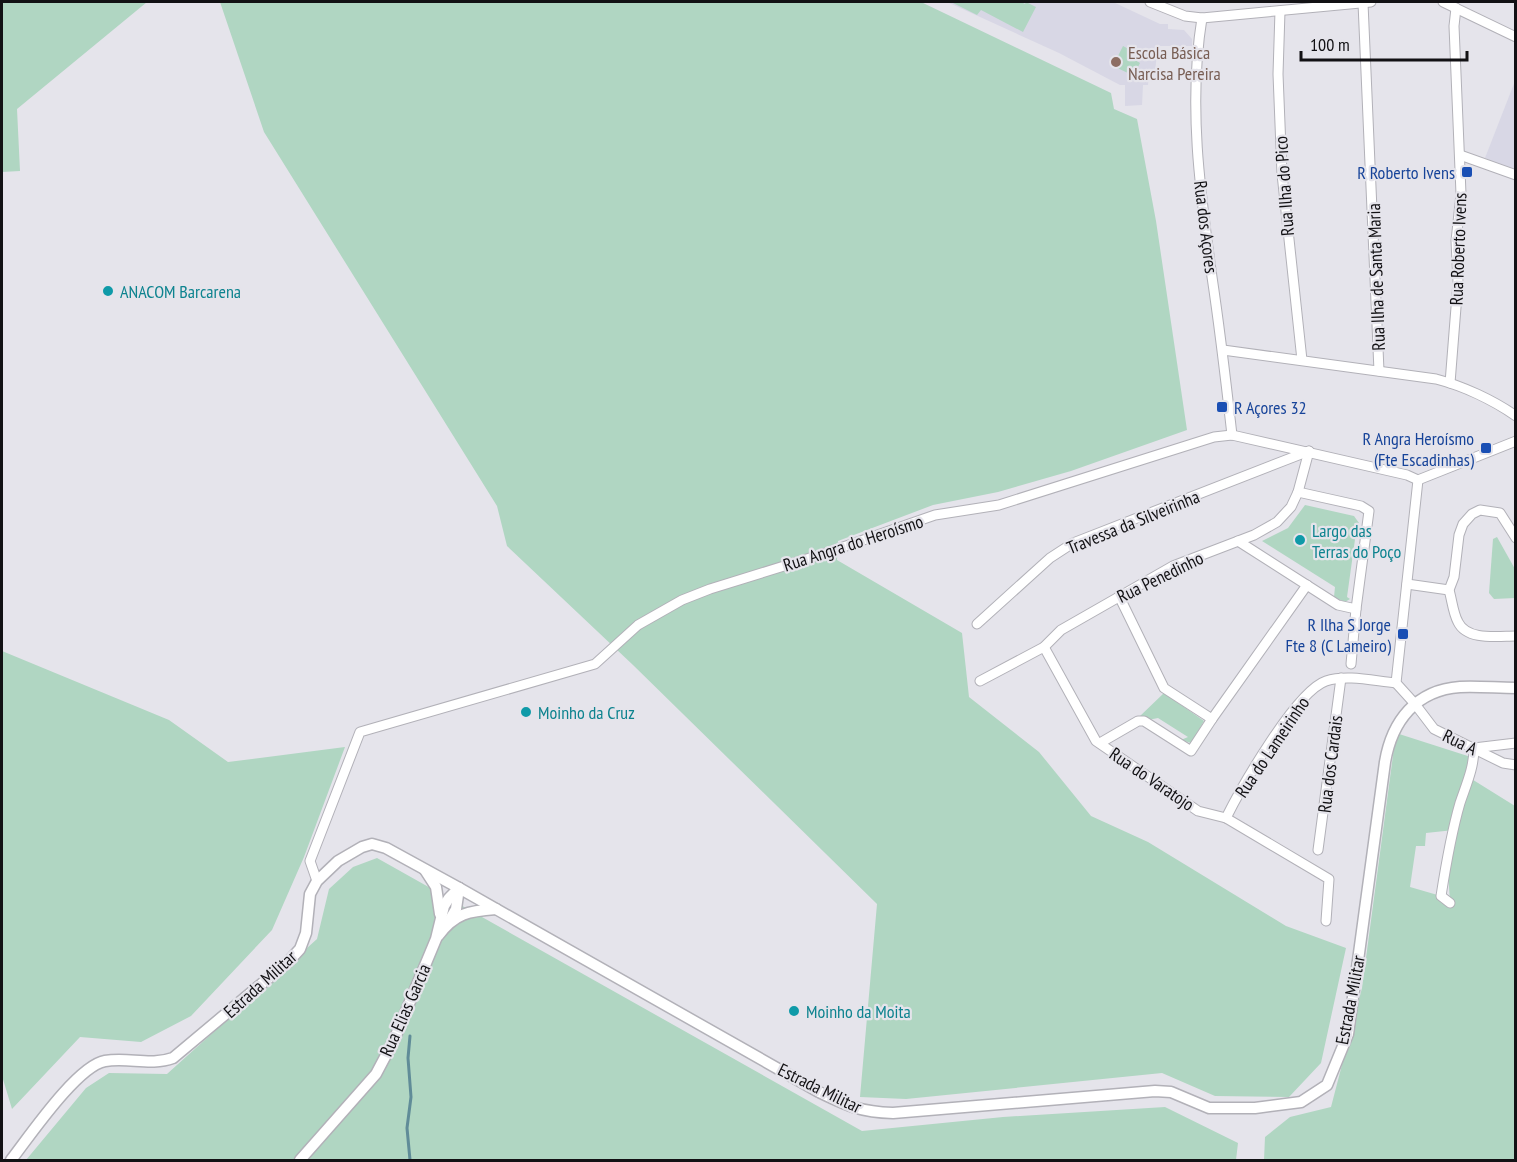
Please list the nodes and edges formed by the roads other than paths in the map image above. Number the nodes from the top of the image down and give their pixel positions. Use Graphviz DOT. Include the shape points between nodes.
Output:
graph roads {
  1 [pos="1150,2"];
  2 [pos="1367,2"];
  3 [pos="1443,2"];
  4 [pos="1456,8"];
  5 [pos="1280,11"];
  6 [pos="1202,18"];
  7 [pos="1515,37"];
  8 [pos="1460,155"];
  9 [pos="1515,175"];
  10 [pos="1223,350"];
  11 [pos="1302,360"];
  12 [pos="1378,371"];
  13 [pos="1450,383"];
  14 [pos="1515,416"];
  15 [pos="1232,435"];
  16 [pos="1515,441"];
  17 [pos="1309,451"];
  18 [pos="1419,480"];
  19 [pos="1298,492"];
  20 [pos="1515,538"];
  21 [pos="1238,541"];
  22 [pos="1407,584"];
  23 [pos="1306,585"];
  24 [pos="1449,590"];
  25 [pos="1119,596"];
  26 [pos="1356,609"];
  27 [pos="976,624"];
  28 [pos="1515,636"];
  29 [pos="1044,646"];
  30 [pos="1351,664"];
  31 [pos="1341,678"];
  32 [pos="980,681"];
  33 [pos="1396,683"];
  34 [pos="1515,688"];
  35 [pos="1415,704"];
  36 [pos="1212,719"];
  37 [pos="1100,743"];
  38 [pos="1515,743"];
  39 [pos="1474,748"];
  40 [pos="1515,765"];
  41 [pos="1226,818"];
  42 [pos="1318,850"];
  43 [pos="423,867"];
  44 [pos="316,881"];
  45 [pos="459,888"];
  46 [pos="1450,903"];
  47 [pos="496,909"];
  48 [pos="443,921"];
  49 [pos="1326,921"];
  50 [pos="11,1161"];
  51 [pos="300,1161"];
  1 -- 6 [label="street" via="1185,16"];
  2 -- 5 [label="street"];
  2 -- 12 [label="street, Rua Ilha de Santa Maria"];
  3 -- 4 [label="street"];
  4 -- 7 [label="street"];
  4 -- 8 [label="street, Rua Roberto Ivens"];
  5 -- 6 [label="street"];
  5 -- 11 [label="street, Rua Ilha do Pico" via="1282,174"];
  6 -- 10 [label="street, Rua dos Açores" via="1196,132 1200,190"];
  8 -- 9 [label="street"];
  8 -- 13 [label="street, Rua Roberto Ivens" via="1458,282"];
  10 -- 11 [label="street"];
  10 -- 15 [label="street, Rua dos Açores"];
  11 -- 12 [label="street"];
  12 -- 13 [label="street"];
  13 -- 14 [label="street"];
  15 -- 17 [label="street, Rua Angra do Heroísmo"];
  15 -- 44 [label="street, Rua Angra do Heroísmo" via="1197,441 999,505 935,515 710,589 638,625 595,664 360,732 310,861"];
  16 -- 18 [label="street"];
  17 -- 18 [label="street, Rua Angra do Heroísmo"];
  17 -- 19 [label="street, Rua Penedinho"];
  17 -- 27 [label="street, Travessa da Silveirinha" via="1073,543 1050,558"];
  18 -- 22 [label="street"];
  19 -- 21 [label="street, Rua Penedinho" via="1277,522"];
  19 -- 26 [label="street" via="1369,511"];
  20 -- 24 [label="street" via="1500,513 1476,511 1461,530"];
  21 -- 23 [label="street"];
  21 -- 25 [label="street, Rua Penedinho" via="1173,566"];
  22 -- 24 [label="street"];
  22 -- 33 [label="street"];
  23 -- 26 [label="street" via="1338,604"];
  23 -- 36 [label="street"];
  24 -- 28 [label="street" via="1458,622 1465,631 1482,636"];
  25 -- 29 [label="street, Rua Penedinho" via="1061,630"];
  25 -- 36 [label="street" via="1164,688"];
  26 -- 30 [label="street"];
  29 -- 32 [label="street, Rua Penedinho"];
  29 -- 37 [label="street, Rua do Varatojo"];
  31 -- 33 [label="street, Rua do Lameirinho"];
  31 -- 41 [label="street, Rua do Lameirinho" via="1325,681 1311,690 1293,710 1240,789"];
  31 -- 42 [label="street, Rua dos Cardais"];
  33 -- 35 [label="street, Rua A"];
  34 -- 35 [label="street, Estrada Militar" via="1446,689"];
  35 -- 39 [label="street, Rua A" via="1434,729"];
  35 -- 47 [label="street, Estrada Militar" via="1397,724 1389,742 1348,1034 1327,1086 1301,1102 1209,1108 1171,1092 1155,1091 868,1112 819,1092"];
  36 -- 37 [label="street" via="1191,751 1144,722"];
  37 -- 41 [label="street, Rua do Varatojo" via="1198,811"];
  38 -- 39 [label="street"];
  39 -- 40 [label="street, Rua A"];
  39 -- 46 [label="street" via="1449,845 1441,896"];
  41 -- 49 [label="street, Rua do Varatojo" via="1329,879"];
  43 -- 44 [label="street, Estrada Militar" via="372,844 338,861"];
  43 -- 45 [label="street, Estrada Militar"];
  43 -- 48 [label="street, Rua Elias Garcia" via="436,887"];
  44 -- 50 [label="street, Estrada Militar" via="310,894 306,933 300,949 289,961 174,1058 102,1061 85,1072"];
  45 -- 47 [label="street, Estrada Militar"];
  45 -- 48 [label="street, Rua Elias Garcia" via="449,898"];
  47 -- 48 [label="street"];
  48 -- 51 [label="street, Rua Elias Garcia" via="376,1074"];
}
